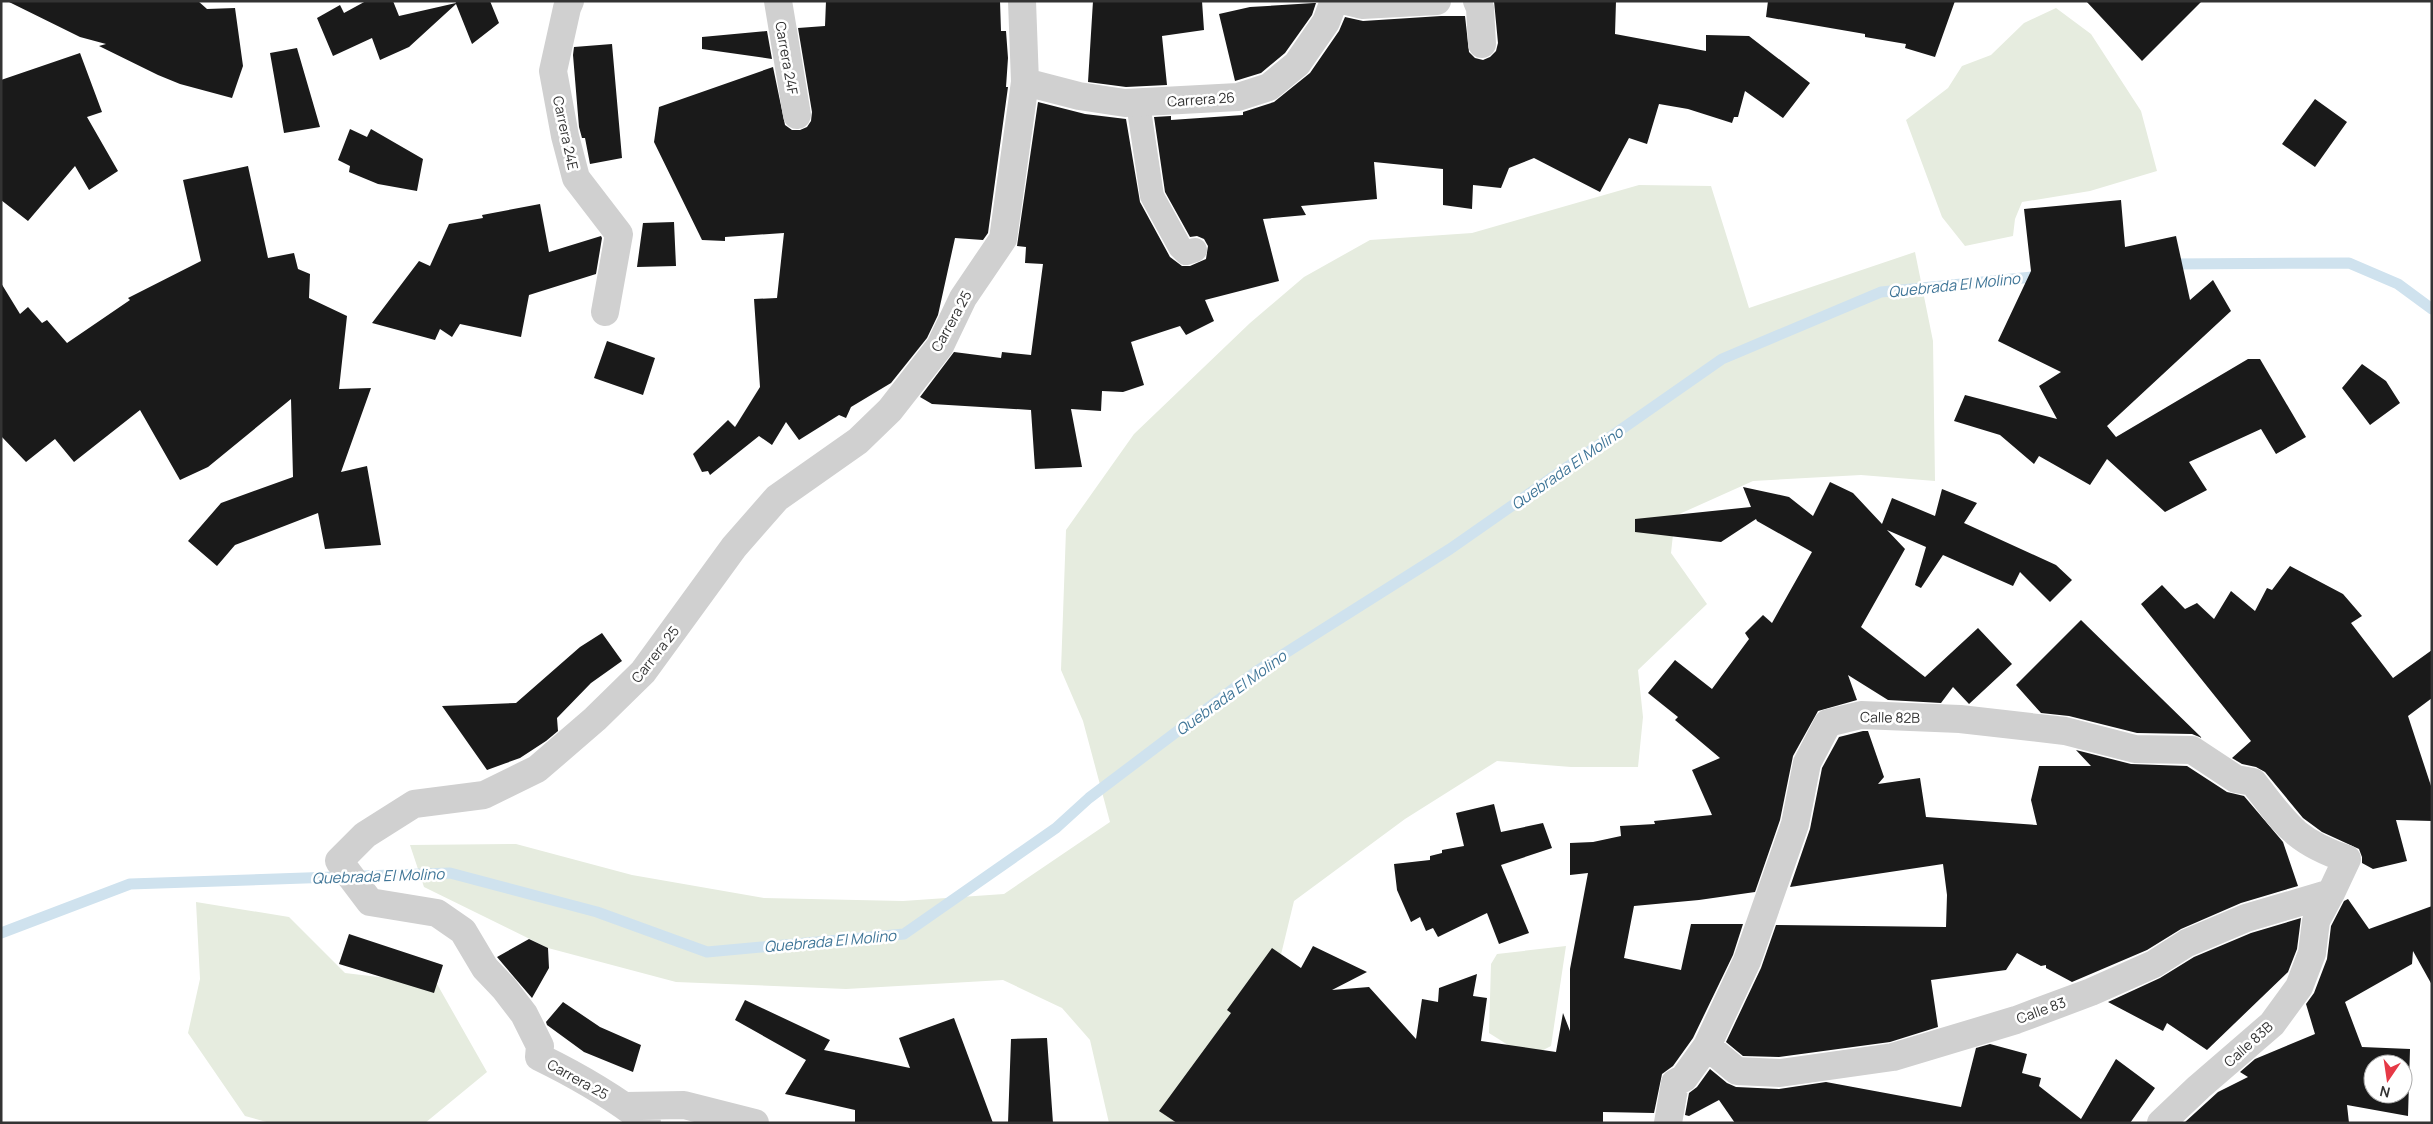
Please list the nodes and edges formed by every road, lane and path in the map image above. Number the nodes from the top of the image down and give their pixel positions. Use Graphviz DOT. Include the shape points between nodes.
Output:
graph roads {
  1 [pos="570,1"];
  2 [pos="778,1"];
  3 [pos="1022,1"];
  4 [pos="1334,1"];
  5 [pos="1346,1"];
  6 [pos="1437,1"];
  7 [pos="1477,1"];
  8 [pos="1482,44"];
  9 [pos="1024,82"];
  10 [pos="1138,103"];
  11 [pos="797,115"];
  12 [pos="1195,250"];
  13 [pos="605,312"];
  14 [pos="2331,893"];
  15 [pos="1707,1046"];
  16 [pos="626,1106"];
  17 [pos="647,1123"];
  18 [pos="755,1123"];
  19 [pos="1668,1123"];
  20 [pos="2161,1123"];
  1 -- 13 [label="street, Carrera 24E" via="553,71 576,178 619,234"];
  2 -- 11 [label="street, Carrera 24F"];
  3 -- 9 [label="street, Carrera 25"];
  4 -- 10 [label="street, Carrera 26" via="1326,22 1297,64 1269,87 1238,97"];
  5 -- 6 [label="street" via="1362,5"];
  7 -- 8 [label="street"];
  9 -- 10 [label="street, Carrera 26" via="1079,96"];
  9 -- 16 [label="street, Carrera 25" via="1003,239 963,298 940,346 890,410 858,441 777,498 734,547 643,672 595,719 537,768 484,795 414,804 364,836 339,862 370,902 436,913 463,931 485,968 524,1014 540,1046 539,1058 581,1078"];
  10 -- 12 [label="street" via="1152,196 1180,247 1186,253"];
  14 -- 15 [label="street, Calle 83" via="2246,918 2187,943 2154,964 2072,999 2016,1020 1894,1057 1780,1073 1737,1071"];
  14 -- 15 [label="street, Calle 82B" via="2347,859 2304,841 2287,826 2253,782 2236,780 2192,750 2135,749 2065,731 1960,719 1861,715 1828,723 1807,763 1795,824 1750,953"];
  14 -- 20 [label="street, Calle 83B" via="2316,921 2312,952 2299,987 2272,1024"];
  15 -- 19 [label="street, Calle 82B" via="1684,1078 1675,1083"];
  16 -- 17 [label="street, Carrera 25"];
  16 -- 18 [label="street" via="684,1105"];
}
